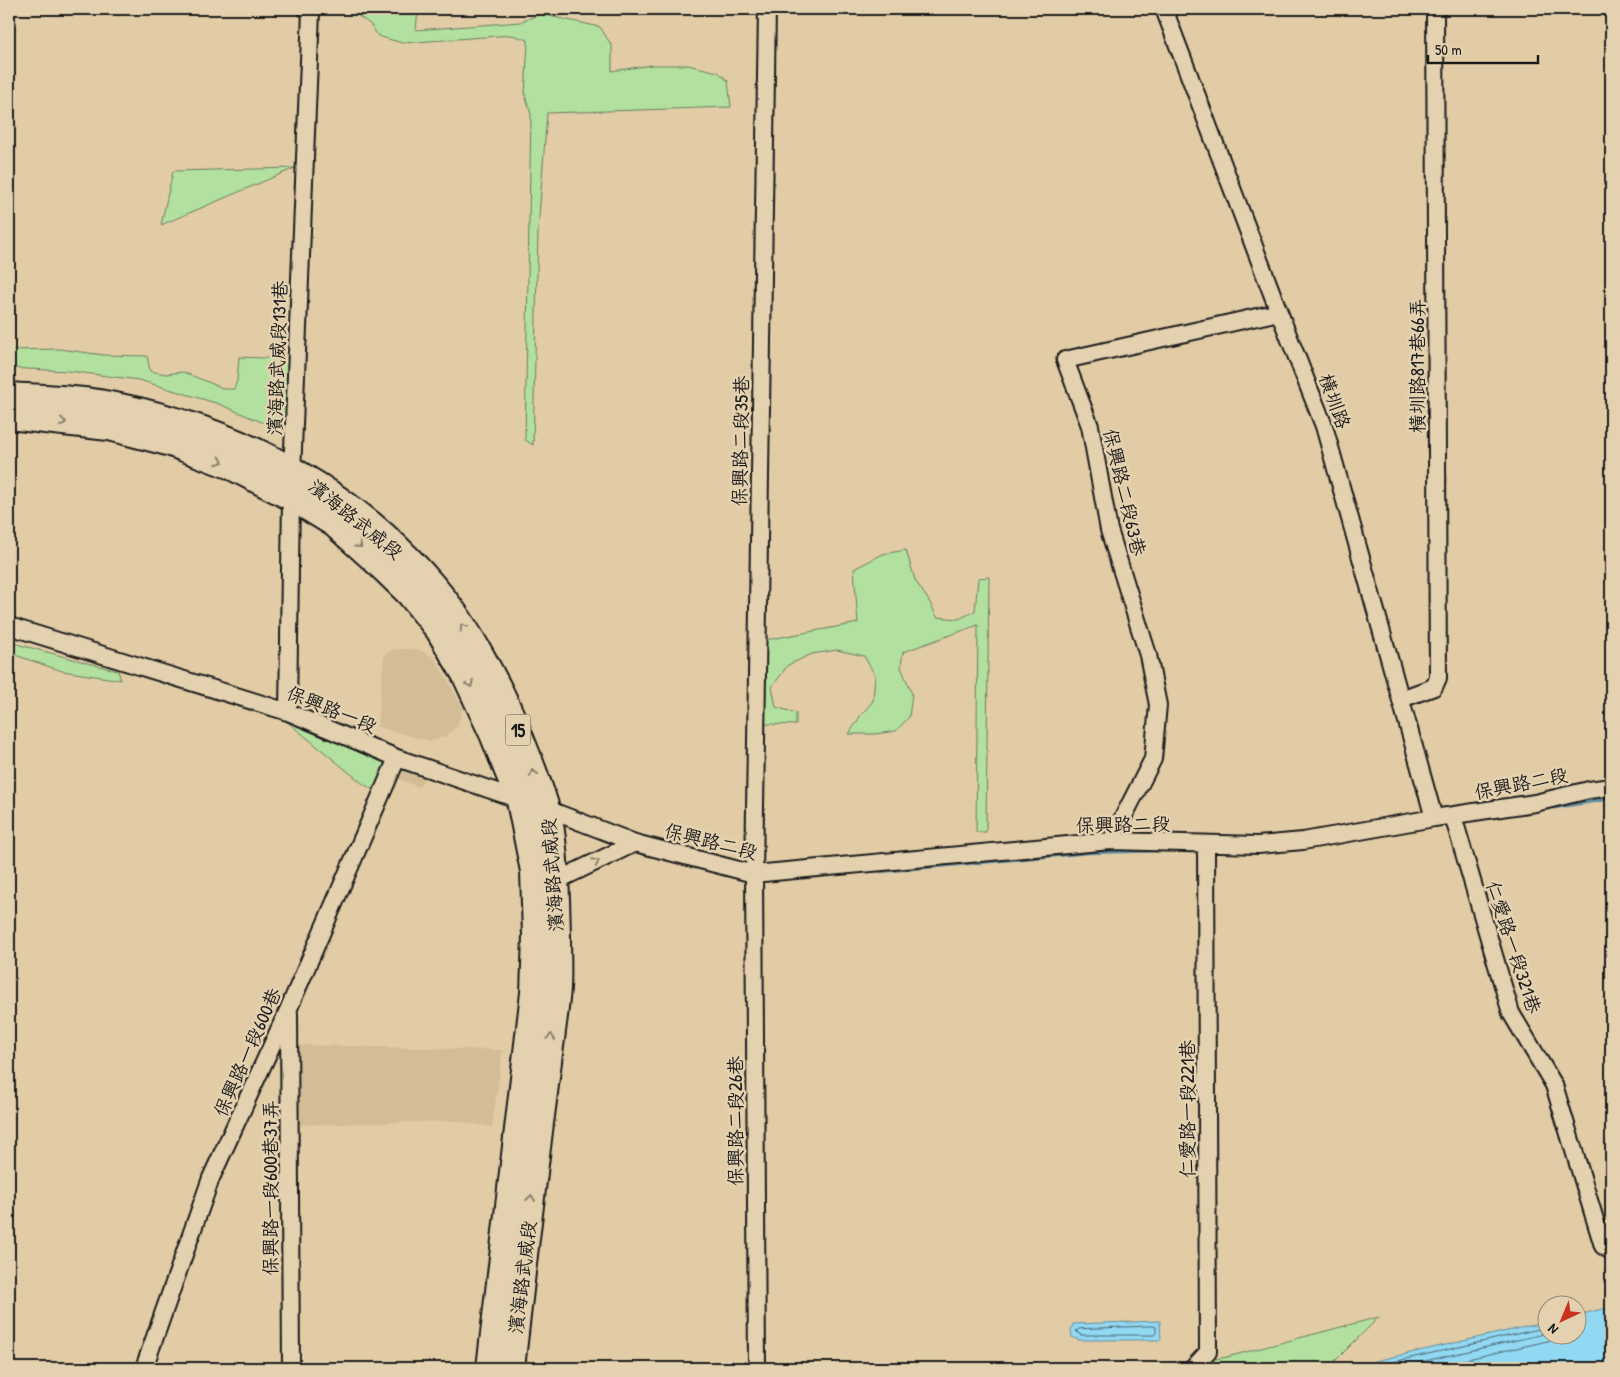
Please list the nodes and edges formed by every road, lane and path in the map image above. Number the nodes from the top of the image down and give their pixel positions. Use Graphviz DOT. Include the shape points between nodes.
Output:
graph roads {
  1 [pos="306,9"];
  2 [pos="767,9"];
  3 [pos="1164,9"];
  4 [pos="1435,9"];
  5 [pos="1279,312"];
  6 [pos="11,410"];
  7 [pos="292,470"];
  8 [pos="291,497"];
  9 [pos="9,626"];
  10 [pos="1401,699"];
  11 [pos="288,712"];
  12 [pos="398,758"];
  13 [pos="1611,787"];
  14 [pos="520,801"];
  15 [pos="547,809"];
  16 [pos="1453,816"];
  17 [pos="1434,818"];
  18 [pos="1111,841"];
  19 [pos="635,843"];
  20 [pos="1206,844"];
  21 [pos="754,874"];
  22 [pos="556,881"];
  23 [pos="289,1008"];
  24 [pos="1611,1250"];
  25 [pos="144,1368"];
  26 [pos="291,1368"];
  27 [pos="490,1368"];
  28 [pos="511,1368"];
  29 [pos="757,1368"];
  30 [pos="1193,1368"];
  1 -- 7 [label="street, 濱海路武威段131巷" via="311,12"];
  2 -- 21 [label="street, 保興路二段35巷"];
  3 -- 5 [label="street, 橫圳路"];
  4 -- 10 [label="street, 橫圳路817巷66弄" via="1438,678 1434,687"];
  5 -- 10 [label="street, 橫圳路" via="1324,426"];
  5 -- 18 [label="street, 保興路二段63巷" via="1065,360 1090,426 1110,530 1148,655 1158,705 1153,758"];
  6 -- 7 [label="main road, 濱海路武威段 / 15" via="96,402 144,412 218,435"];
  6 -- 8 [label="main road, 濱海路武威段 / 15, one-way" via="109,427 171,443 230,465"];
  7 -- 8 [label="street, 濱海路武威段131巷"];
  15 -- 7 [label="main road, 濱海路武威段 / 15, one-way" via="515,722 475,646 454,614 432,585 379,532 321,486"];
  8 -- 11 [label="street, 濱海路武威段131巷"];
  8 -- 14 [label="main road, 濱海路武威段 / 15, one-way" via="335,524 410,594 439,630 465,674"];
  9 -- 11 [label="street, 保興路一段"];
  10 -- 17 [label="street, 橫圳路"];
  11 -- 12 [label="street, 保興路一段"];
  12 -- 14 [label="street, 保興路一段"];
  12 -- 23 [label="street, 保興路一段600巷"];
  13 -- 16 [label="street, 保興路二段" via="1535,804"];
  14 -- 15 [label="street, 保興路一段"];
  14 -- 27 [label="main road, 濱海路武威段 / 15" via="534,871 534,993"];
  15 -- 19 [label="street, 保興路一段"];
  15 -- 22 [label="main road, 濱海路武威段 / 15"];
  16 -- 17 [label="street, 保興路二段"];
  16 -- 24 [label="street, 仁愛路一段321巷" via="1511,1013 1554,1084 1603,1246"];
  17 -- 20 [label="street, 保興路二段" via="1303,841 1258,845"];
  18 -- 20 [label="street, 保興路二段"];
  18 -- 21 [label="street, 保興路二段"];
  19 -- 21 [label="street, 保興路二段"];
  22 -- 19 [label="street, one-way"];
  20 -- 30 [label="street, 仁愛路一段221巷" via="1208,1352"];
  21 -- 29 [label="street, 保興路二段26巷"];
  28 -- 22 [label="main road, 濱海路武威段 / 15, one-way" via="557,988"];
  23 -- 25 [label="street, 保興路一段600巷" via="211,1178"];
  23 -- 26 [label="street, 保興路一段600巷37弄"];
}
